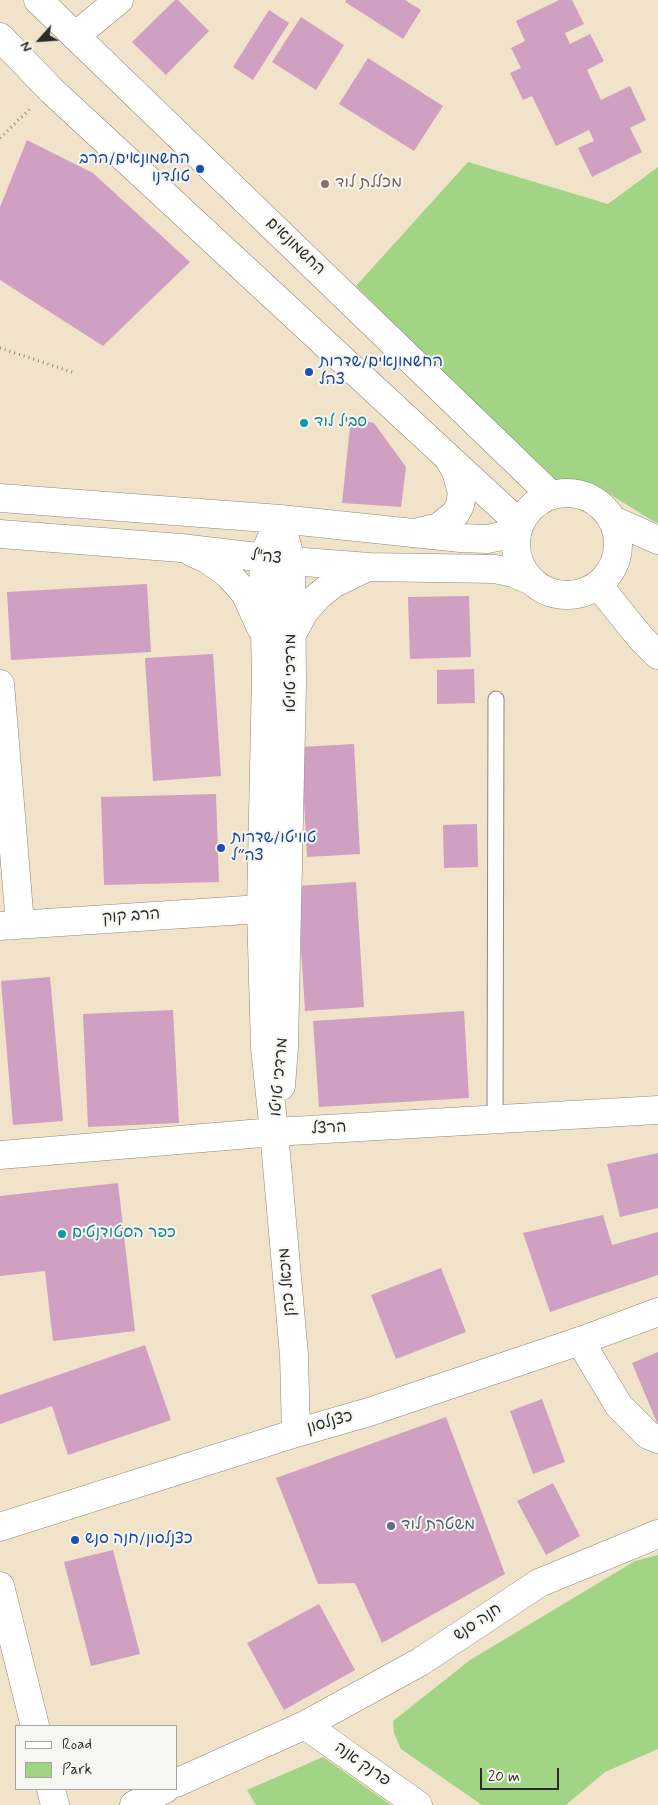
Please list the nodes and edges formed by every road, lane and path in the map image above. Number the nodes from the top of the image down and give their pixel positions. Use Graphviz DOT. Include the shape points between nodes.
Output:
graph roads {
  1 [pos="38,0"];
  2 [pos="119,0"];
  3 [pos="75,36"];
  4 [pos="0,37"];
  5 [pos="51,90"];
  6 [pos="0,138"];
  7 [pos="0,348"];
  8 [pos="75,372"];
  9 [pos="448,458"];
  10 [pos="551,495"];
  11 [pos="0,498"];
  12 [pos="280,520"];
  13 [pos="613,520"];
  14 [pos="518,528"];
  15 [pos="0,534"];
  16 [pos="414,534"];
  17 [pos="658,540"];
  18 [pos="180,548"];
  19 [pos="264,557"];
  20 [pos="291,561"];
  21 [pos="369,567"];
  22 [pos="532,581"];
  23 [pos="598,585"];
  24 [pos="292,634"];
  25 [pos="266,641"];
  26 [pos="658,655"];
  27 [pos="0,684"];
  28 [pos="496,699"];
  29 [pos="261,909"];
  30 [pos="10,925"];
  31 [pos="658,1110"];
  32 [pos="495,1120"];
  33 [pos="274,1132"];
  34 [pos="0,1155"];
  35 [pos="658,1312"];
  36 [pos="580,1341"];
  37 [pos="296,1433"];
  38 [pos="658,1439"];
  39 [pos="0,1527"];
  40 [pos="658,1534"];
  41 [pos="0,1586"];
  42 [pos="35,1725"];
  43 [pos="305,1725"];
  44 [pos="178,1782"];
  45 [pos="51,1790"];
  46 [pos="163,1790"];
  47 [pos="55,1805"];
  48 [pos="134,1805"];
  49 [pos="418,1805"];
  1 -- 3 [label="street, החשמונאים"];
  2 -- 3 [label="street"];
  3 -- 10 [label="street, החשמונאים"];
  4 -- 5 [label="street"];
  5 -- 6 [label="path"];
  5 -- 9 [label="street"];
  7 -- 8 [label="path"];
  9 -- 14 [label="street"];
  9 -- 16 [label="street" via="460,482 460,505 439,527"];
  10 -- 13 [label="street" via="580,494 604,508"];
  10 -- 14 [label="street" via="527,511"];
  11 -- 12 [label="street"];
  12 -- 16 [label="street"];
  12 -- 19 [label="street, מרדכי טויטו"];
  12 -- 20 [label="street, מרדכי טויטו"];
  13 -- 17 [label="street"];
  13 -- 23 [label="street" via="618,534 615,562"];
  14 -- 16 [label="street" via="487,539"];
  14 -- 22 [label="street" via="518,557"];
  15 -- 18 [label="street, צה\"ל"];
  18 -- 19 [label="street, צה\"ל"];
  18 -- 25 [label="street" via="207,559 228,574 245,593"];
  19 -- 20 [label="street, צה\"ל"];
  19 -- 25 [label="street, מרדכי טויטו"];
  20 -- 21 [label="street, צה\"ל"];
  20 -- 24 [label="street, מרדכי טויטו"];
  21 -- 22 [label="street, צה\"ל" via="495,569"];
  21 -- 24 [label="street" via="333,584 304,612"];
  22 -- 23 [label="street" via="543,589 571,595"];
  23 -- 26 [label="street"];
  24 -- 33 [label="street, מרדכי טויטו" via="284,1047 281,1094"];
  25 -- 29 [label="street, מרדכי טויטו"];
  27 -- 30 [label="street"];
  28 -- 32 [label="lane"];
  29 -- 30 [label="street, הרב קוק"];
  29 -- 33 [label="street, מרדכי טויטו" via="264,1048"];
  31 -- 32 [label="street, הרצל"];
  32 -- 33 [label="street, הרצל"];
  33 -- 34 [label="street, הרצל"];
  33 -- 37 [label="street, מיכאל כהן" via="294,1355"];
  35 -- 36 [label="street, כצנלסון"];
  36 -- 37 [label="street, כצנלסון" via="369,1412"];
  36 -- 38 [label="street" via="619,1406 648,1435"];
  37 -- 39 [label="street, כצנלסון"];
  40 -- 43 [label="street, חנה סנש" via="539,1582 420,1662"];
  41 -- 42 [label="street"];
  43 -- 44 [label="street, חנה סנש"];
  43 -- 49 [label="street, פרנק אנה"];
  45 -- 47 [label="street"];
  46 -- 48 [label="street"];
}
